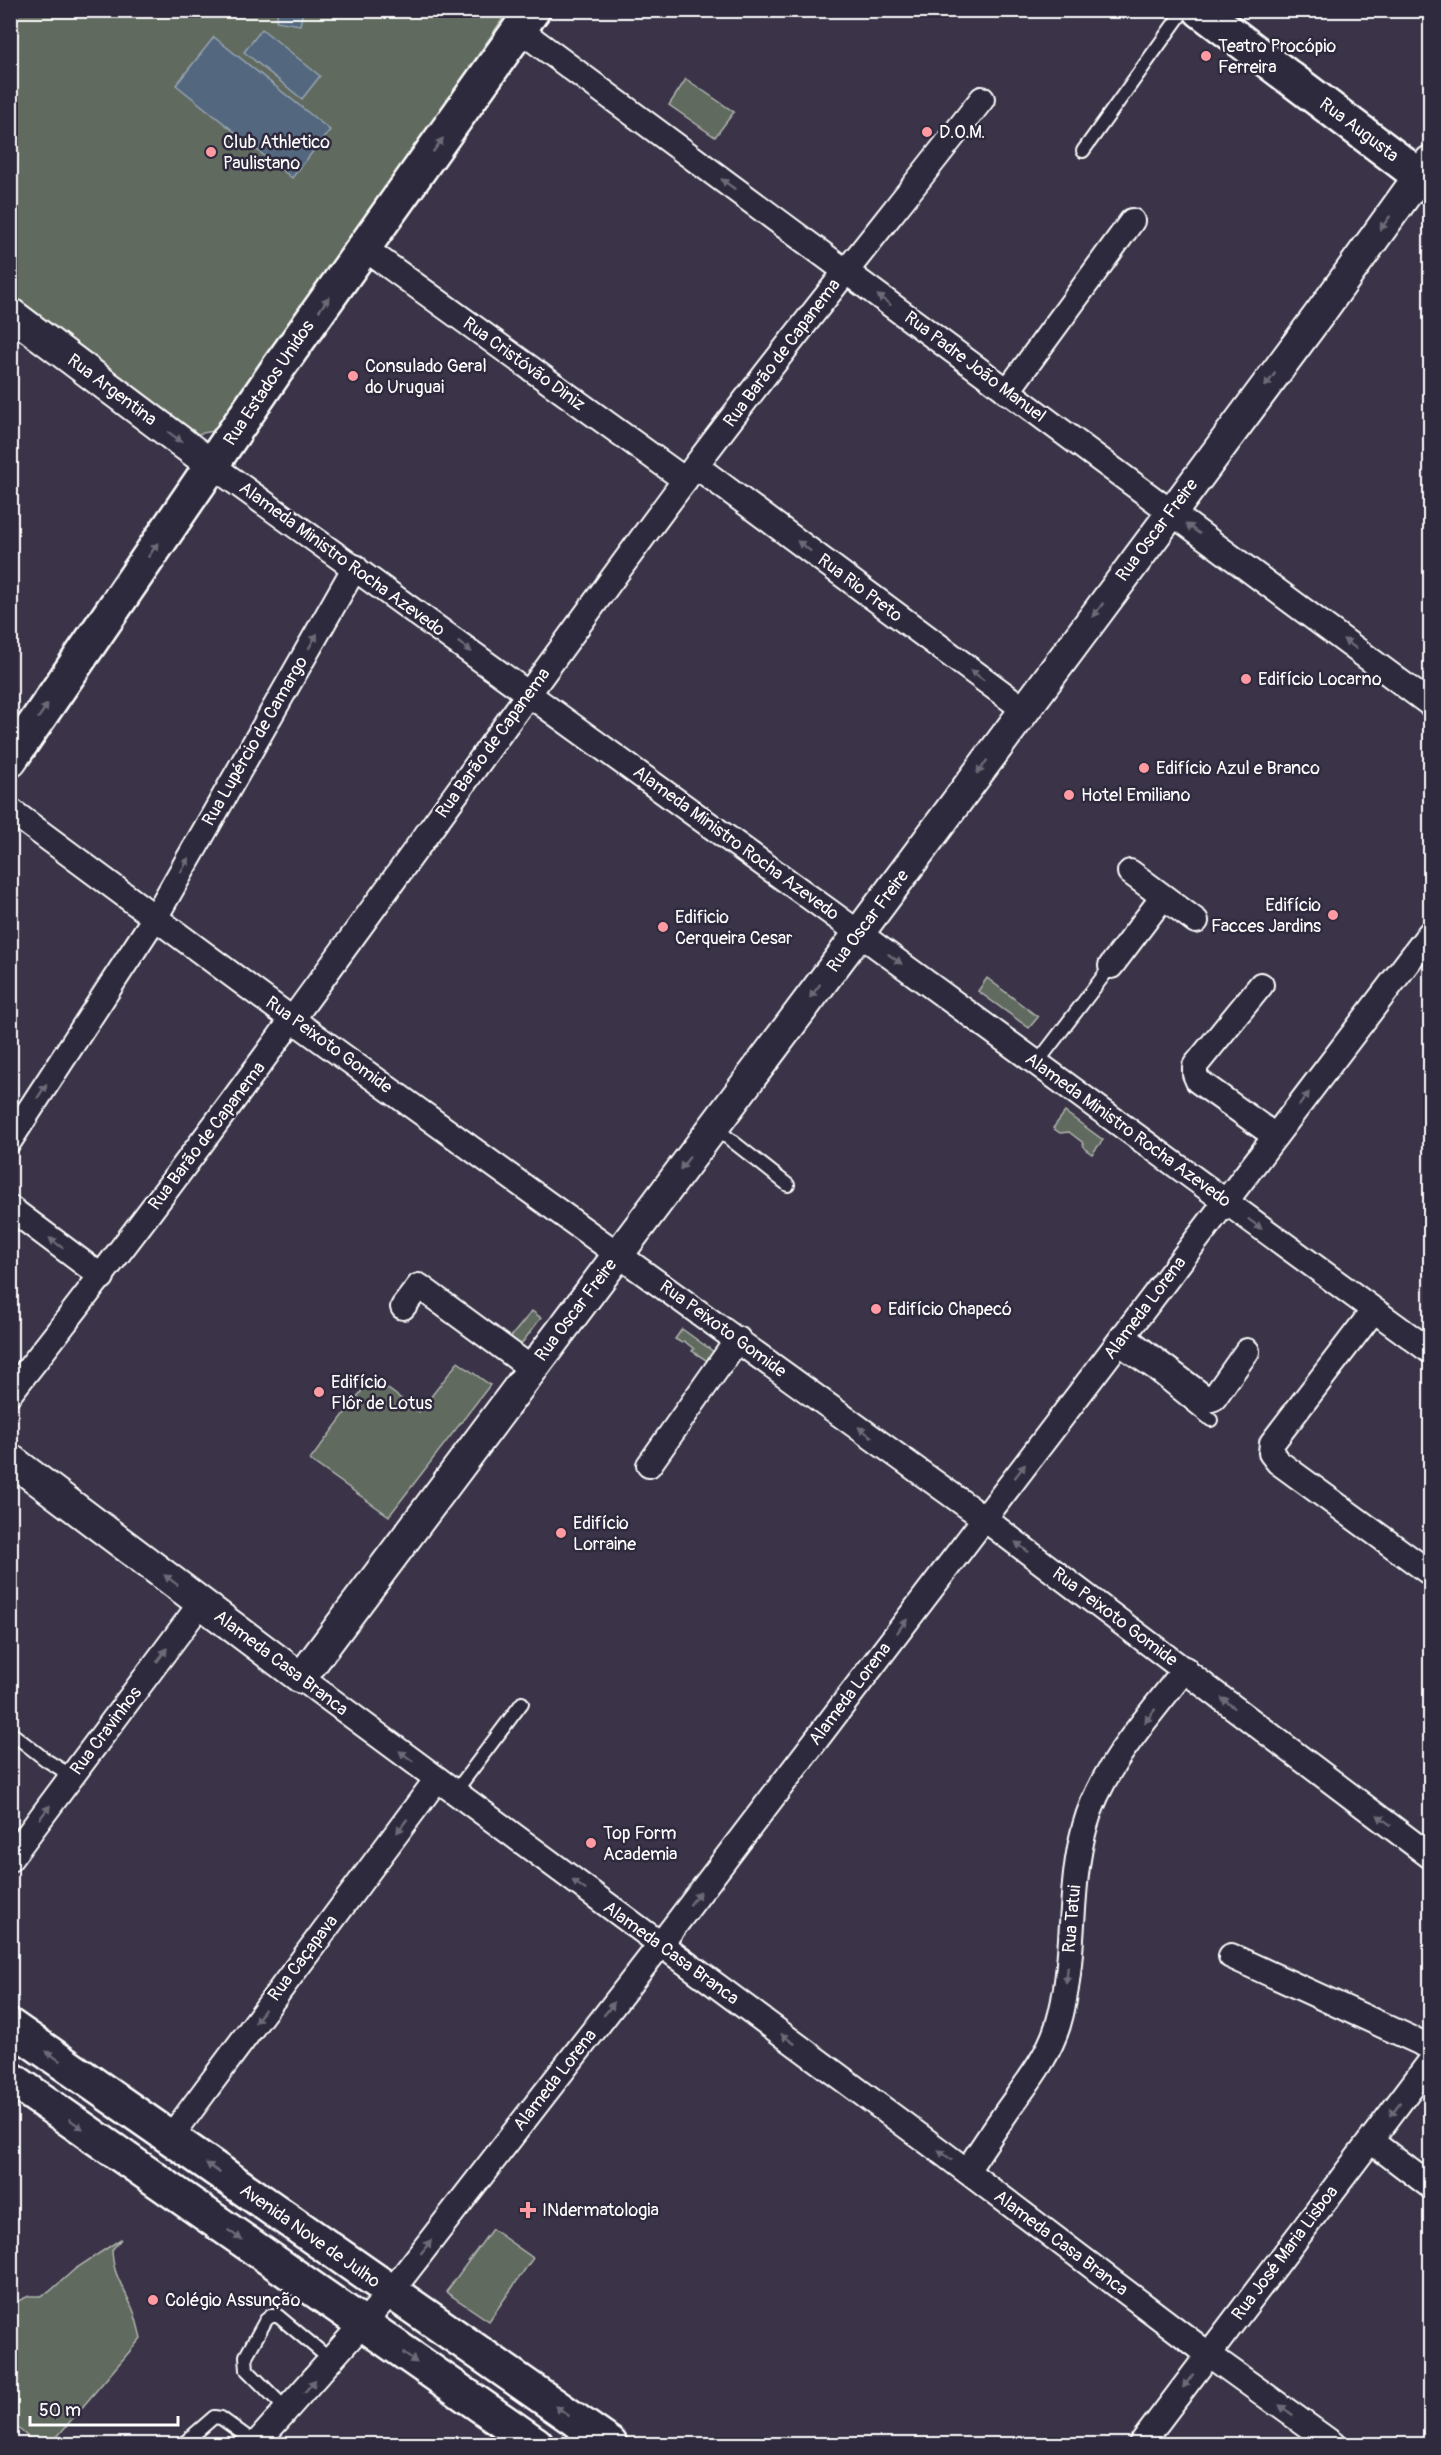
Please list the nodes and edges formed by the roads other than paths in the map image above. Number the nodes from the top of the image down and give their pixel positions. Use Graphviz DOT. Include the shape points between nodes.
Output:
graph roads {
  1 [pos="1184,10"];
  2 [pos="1200,10"];
  3 [pos="526,20"];
  4 [pos="982,99"];
  5 [pos="1083,151"];
  6 [pos="1427,174"];
  7 [pos="1132,221"];
  8 [pos="364,248"];
  9 [pos="845,271"];
  10 [pos="12,317"];
  11 [pos="1007,392"];
  12 [pos="213,466"];
  13 [pos="690,473"];
  14 [pos="1170,512"];
  15 [pos="355,567"];
  16 [pos="529,693"];
  17 [pos="1431,704"];
  18 [pos="1025,710"];
  19 [pos="10,760"];
  20 [pos="10,810"];
  21 [pos="1130,872"];
  22 [pos="1163,897"];
  23 [pos="156,916"];
  24 [pos="1196,921"];
  25 [pos="859,933"];
  26 [pos="1431,933"];
  27 [pos="1111,966"];
  28 [pos="1261,985"];
  29 [pos="293,1020"];
  30 [pos="1037,1063"];
  31 [pos="713,1126"];
  32 [pos="1275,1136"];
  33 [pos="10,1140"];
  34 [pos="788,1185"];
  35 [pos="1226,1201"];
  36 [pos="10,1208"];
  37 [pos="618,1253"];
  38 [pos="102,1277"];
  39 [pos="403,1307"];
  40 [pos="1374,1310"];
  41 [pos="738,1339"];
  42 [pos="1119,1342"];
  43 [pos="1247,1351"];
  44 [pos="1431,1351"];
  45 [pos="532,1369"];
  46 [pos="10,1393"];
  47 [pos="1211,1420"];
  48 [pos="10,1459"];
  49 [pos="649,1466"];
  50 [pos="984,1519"];
  51 [pos="1431,1573"];
  52 [pos="201,1603"];
  53 [pos="1185,1669"];
  54 [pos="301,1678"];
  55 [pos="522,1703"];
  56 [pos="10,1732"];
  57 [pos="72,1776"];
  58 [pos="446,1786"];
  59 [pos="1431,1856"];
  60 [pos="10,1859"];
  61 [pos="660,1945"];
  62 [pos="1232,1956"];
  63 [pos="10,2026"];
  64 [pos="1431,2047"];
  65 [pos="1431,2062"];
  66 [pos="10,2078"];
  67 [pos="170,2138"];
  68 [pos="1371,2141"];
  69 [pos="966,2171"];
  70 [pos="1431,2186"];
  71 [pos="390,2293"];
  72 [pos="362,2324"];
  73 [pos="1208,2354"];
  74 [pos="332,2361"];
  75 [pos="288,2411"];
  76 [pos="257,2444"];
  77 [pos="183,2445"];
  78 [pos="536,2445"];
  79 [pos="610,2445"];
  80 [pos="1141,2445"];
  81 [pos="1333,2445"];
  1 -- 5 [label="lane"];
  2 -- 6 [label="main road, Rua Augusta"];
  8 -- 3 [label="main road, Rua Estados Unidos, one-way"];
  9 -- 3 [label="street, Rua Padre João Manuel, one-way"];
  4 -- 9 [label="street, Rua Barão de Capanema"];
  6 -- 14 [label="street, Rua Oscar Freire, one-way"];
  7 -- 11 [label="street"];
  12 -- 8 [label="main road, Rua Estados Unidos, one-way"];
  8 -- 13 [label="street, Rua Cristóvão Diniz"];
  11 -- 9 [label="street, Rua Padre João Manuel, one-way"];
  9 -- 13 [label="street, Rua Barão de Capanema"];
  10 -- 12 [label="street, Rua Argentina, one-way"];
  11 -- 14 [label="street, Rua Padre João Manuel"];
  12 -- 15 [label="street, Alameda Ministro Rocha Azevedo"];
  19 -- 12 [label="main road, Rua Estados Unidos, one-way"];
  13 -- 16 [label="street, Rua Barão de Capanema"];
  18 -- 13 [label="street, Rua Rio Preto, one-way"];
  17 -- 14 [label="street, Rua Padre João Manuel, one-way"];
  14 -- 18 [label="street, Rua Oscar Freire, one-way"];
  15 -- 16 [label="street, Alameda Ministro Rocha Azevedo, one-way"];
  23 -- 15 [label="street, Rua Lupércio de Camargo, one-way"];
  16 -- 25 [label="street, Alameda Ministro Rocha Azevedo"];
  16 -- 29 [label="street, Rua Barão de Capanema"];
  18 -- 25 [label="street, Rua Oscar Freire, one-way"];
  20 -- 23 [label="street, Rua Peixoto Gomide"];
  21 -- 22 [label="street"];
  22 -- 24 [label="street"];
  22 -- 27 [label="street"];
  23 -- 29 [label="street, Rua Peixoto Gomide"];
  33 -- 23 [label="street, Rua Lupércio de Camargo, one-way"];
  25 -- 30 [label="street, Alameda Ministro Rocha Azevedo, one-way"];
  25 -- 31 [label="street, Rua Oscar Freire, one-way"];
  32 -- 26 [label="street, Alameda Lorena, one-way"];
  27 -- 30 [label="lane"];
  28 -- 32 [label="street" via="1195,1066 1195,1074 1198,1081"];
  29 -- 37 [label="street, Rua Peixoto Gomide"];
  29 -- 38 [label="street, Rua Barão de Capanema"];
  30 -- 35 [label="street, Alameda Ministro Rocha Azevedo"];
  31 -- 34 [label="lane"];
  31 -- 37 [label="street, Rua Oscar Freire, one-way"];
  32 -- 35 [label="street, Alameda Lorena"];
  35 -- 40 [label="street, Alameda Ministro Rocha Azevedo, one-way"];
  35 -- 42 [label="street, Alameda Lorena"];
  38 -- 36 [label="street, one-way"];
  37 -- 41 [label="street, Rua Peixoto Gomide"];
  37 -- 45 [label="street, Rua Oscar Freire"];
  38 -- 46 [label="street, Rua Barão de Capanema"];
  39 -- 45 [label="street" via="419,1286"];
  40 -- 44 [label="street, Alameda Ministro Rocha Azevedo"];
  40 -- 51 [label="street" via="1272,1443 1271,1453"];
  41 -- 49 [label="street"];
  50 -- 41 [label="street, Rua Peixoto Gomide, one-way"];
  42 -- 43 [label="street" via="1208,1400 1214,1398"];
  42 -- 47 [label="lane"];
  50 -- 42 [label="street, Alameda Lorena, one-way"];
  45 -- 54 [label="street, Rua Oscar Freire"];
  52 -- 48 [label="street, Alameda Casa Branca, one-way"];
  53 -- 50 [label="street, Rua Peixoto Gomide, one-way"];
  61 -- 50 [label="street, Alameda Lorena, one-way"];
  52 -- 54 [label="street, Alameda Casa Branca"];
  57 -- 52 [label="street, Rua Cravinhos, one-way"];
  59 -- 53 [label="street, Rua Peixoto Gomide, one-way"];
  53 -- 69 [label="street, Rua Tatui, one-way" via="1123,1751 1094,1800 1079,1854 1065,1996 1058,2025 1037,2072"];
  58 -- 54 [label="street, Alameda Casa Branca, one-way"];
  55 -- 58 [label="lane"];
  56 -- 57 [label="lane"];
  60 -- 57 [label="street, Rua Cravinhos, one-way"];
  61 -- 58 [label="street, Alameda Casa Branca, one-way"];
  58 -- 67 [label="street, Rua Caçapava, one-way"];
  69 -- 61 [label="street, Alameda Casa Branca, one-way"];
  71 -- 61 [label="street, Alameda Lorena, one-way"];
  62 -- 64 [label="street"];
  67 -- 63 [label="main road, Avenida Nove de Julho, one-way"];
  65 -- 68 [label="street, Rua José Maria Lisboa, one-way"];
  66 -- 72 [label="main road, one-way"];
  71 -- 67 [label="main road, Avenida Nove de Julho, one-way"];
  68 -- 70 [label="street"];
  68 -- 73 [label="street, Rua José Maria Lisboa"];
  69 -- 73 [label="street, Alameda Casa Branca"];
  71 -- 72 [label="street, Alameda Lorena"];
  79 -- 71 [label="main road, Avenida Nove de Julho, one-way"];
  72 -- 74 [label="street, Alameda Lorena"];
  72 -- 78 [label="main road, one-way"];
  73 -- 80 [label="street, Rua José Maria Lisboa, one-way"];
  81 -- 73 [label="street, Alameda Casa Branca, one-way"];
  75 -- 74 [label="street, Alameda Lorena, one-way"];
  74 -- 75 [label="lane" via="278,2316 266,2320 245,2363 247,2370"];
  75 -- 76 [label="street, Alameda Lorena"];
  76 -- 77 [label="lane" via="214,2417"];
}
